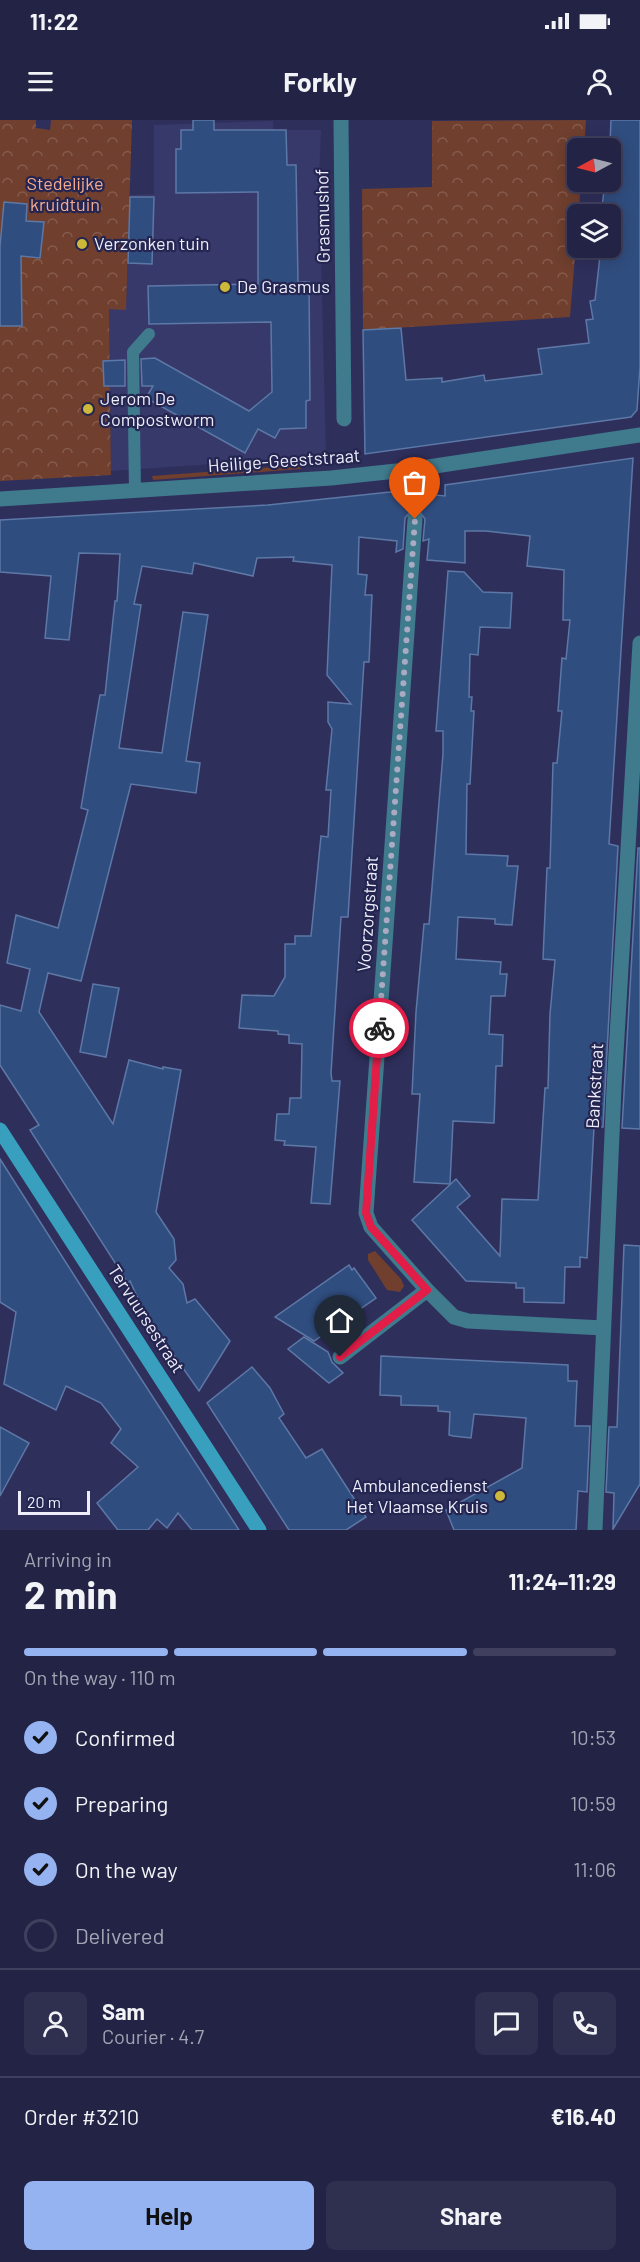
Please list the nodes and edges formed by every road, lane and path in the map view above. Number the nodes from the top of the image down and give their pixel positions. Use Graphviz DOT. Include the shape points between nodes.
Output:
graph roads {
  1 [pos="341,120"];
  2 [pos="149,334"];
  3 [pos="344,419"];
  4 [pos="640,435"];
  5 [pos="415,469"];
  6 [pos="135,491"];
  7 [pos="0,500"];
  8 [pos="416,501"];
  9 [pos="415,519"];
  10 [pos="640,644"];
  11 [pos="0,1130"];
  12 [pos="427,1290"];
  13 [pos="603,1328"];
  14 [pos="340,1357"];
  15 [pos="595,1527"];
  16 [pos="259,1530"];
  1 -- 3 [label="street, Grasmushof"];
  2 -- 6 [label="lane" via="133,352"];
  4 -- 5 [label="street, Heilige-Geeststraat"];
  5 -- 6 [label="street, Heilige-Geeststraat"];
  5 -- 8 [label="street"];
  6 -- 7 [label="street, Heilige-Geeststraat"];
  9 -- 12 [label="street, Voorzorgstraat" via="366,1213 371,1227"];
  10 -- 13 [label="street, Bankstraat"];
  11 -- 16 [label="street, Tervuursestraat"];
  12 -- 13 [label="street, Voorzorgstraat" via="454,1317 468,1322"];
  12 -- 14 [label="street"];
  13 -- 15 [label="street, Bankstraat"];
}
